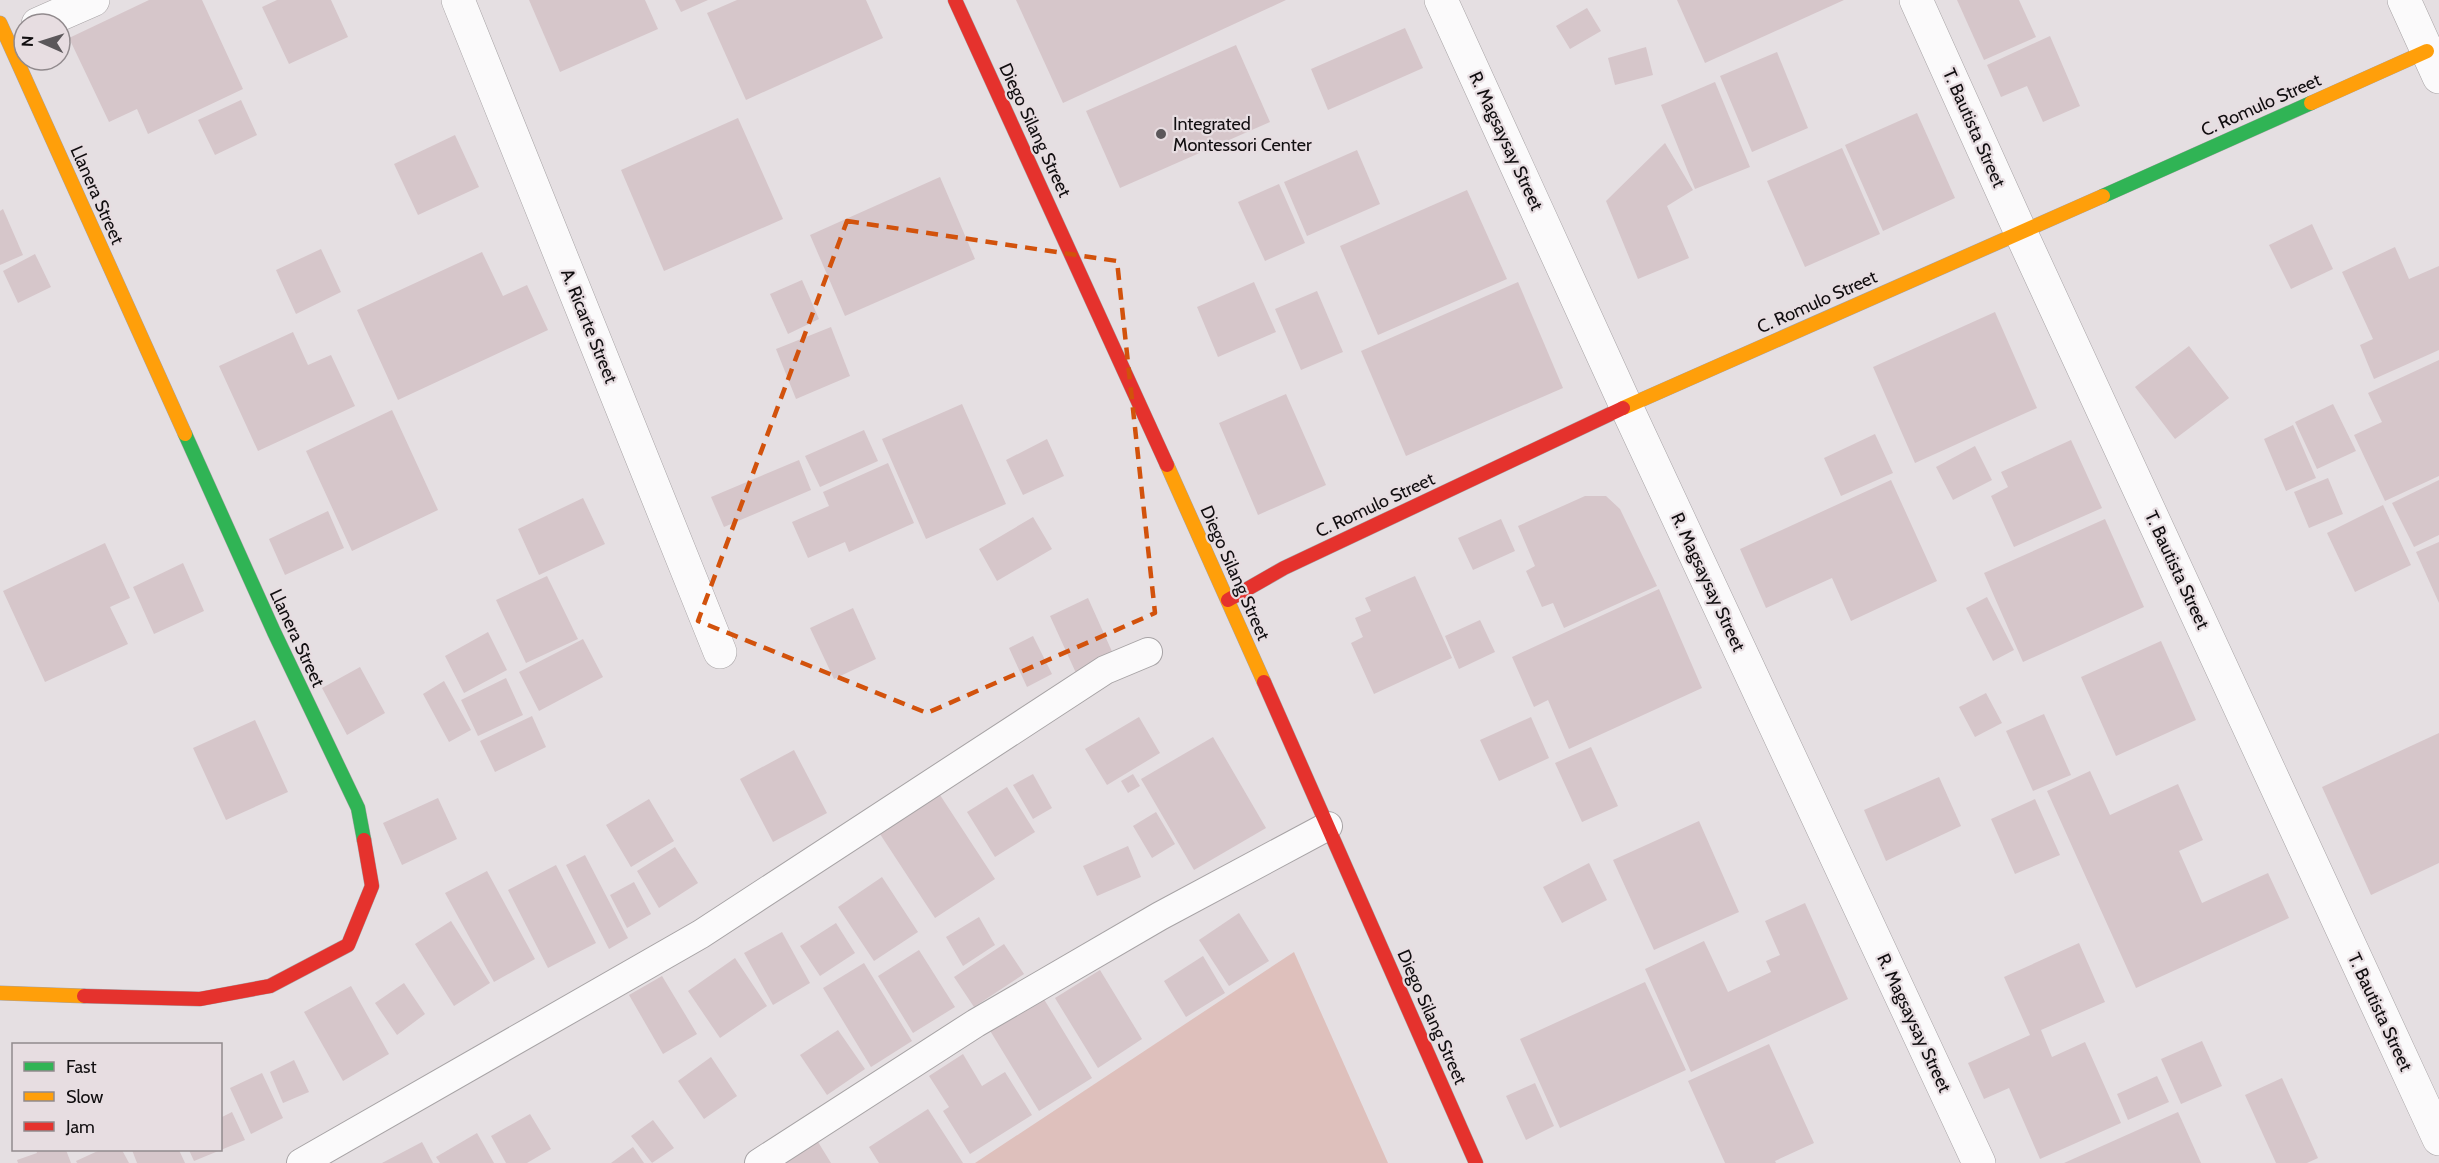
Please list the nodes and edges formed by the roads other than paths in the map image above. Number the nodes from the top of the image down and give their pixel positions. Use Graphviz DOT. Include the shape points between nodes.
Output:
graph roads {
  1 [pos="93,0"];
  2 [pos="458,0"];
  3 [pos="955,0"];
  4 [pos="1441,0"];
  5 [pos="1917,0"];
  6 [pos="2404,0"];
  7 [pos="66,12"];
  8 [pos="10,30"];
  9 [pos="2433,64"];
  10 [pos="2021,232"];
  11 [pos="1626,406"];
  12 [pos="1228,600"];
  13 [pos="720,652"];
  14 [pos="1148,652"];
  15 [pos="1328,826"];
  16 [pos="0,993"];
  17 [pos="2439,1139"];
  18 [pos="301,1163"];
  19 [pos="759,1163"];
  20 [pos="1476,1163"];
  21 [pos="1979,1163"];
  1 -- 7 [label="street"];
  2 -- 13 [label="street, A. Ricarte Street"];
  3 -- 12 [label="street, Diego Silang Street"];
  4 -- 11 [label="street, R. Magsaysay Street"];
  5 -- 10 [label="street, T. Bautista Street"];
  6 -- 9 [label="street"];
  8 -- 16 [label="street, Llanera Street" via="270,621 358,808 372,886 348,945 270,986 200,999"];
  9 -- 10 [label="street, C. Romulo Street"];
  10 -- 11 [label="street, C. Romulo Street"];
  10 -- 17 [label="street, T. Bautista Street"];
  11 -- 12 [label="street, C. Romulo Street" via="1284,568"];
  11 -- 21 [label="street, R. Magsaysay Street"];
  12 -- 15 [label="street, Diego Silang Street"];
  14 -- 18 [label="lane" via="1105,670 701,934"];
  15 -- 19 [label="lane" via="1160,916 976,1023"];
  15 -- 20 [label="street, Diego Silang Street"];
}
